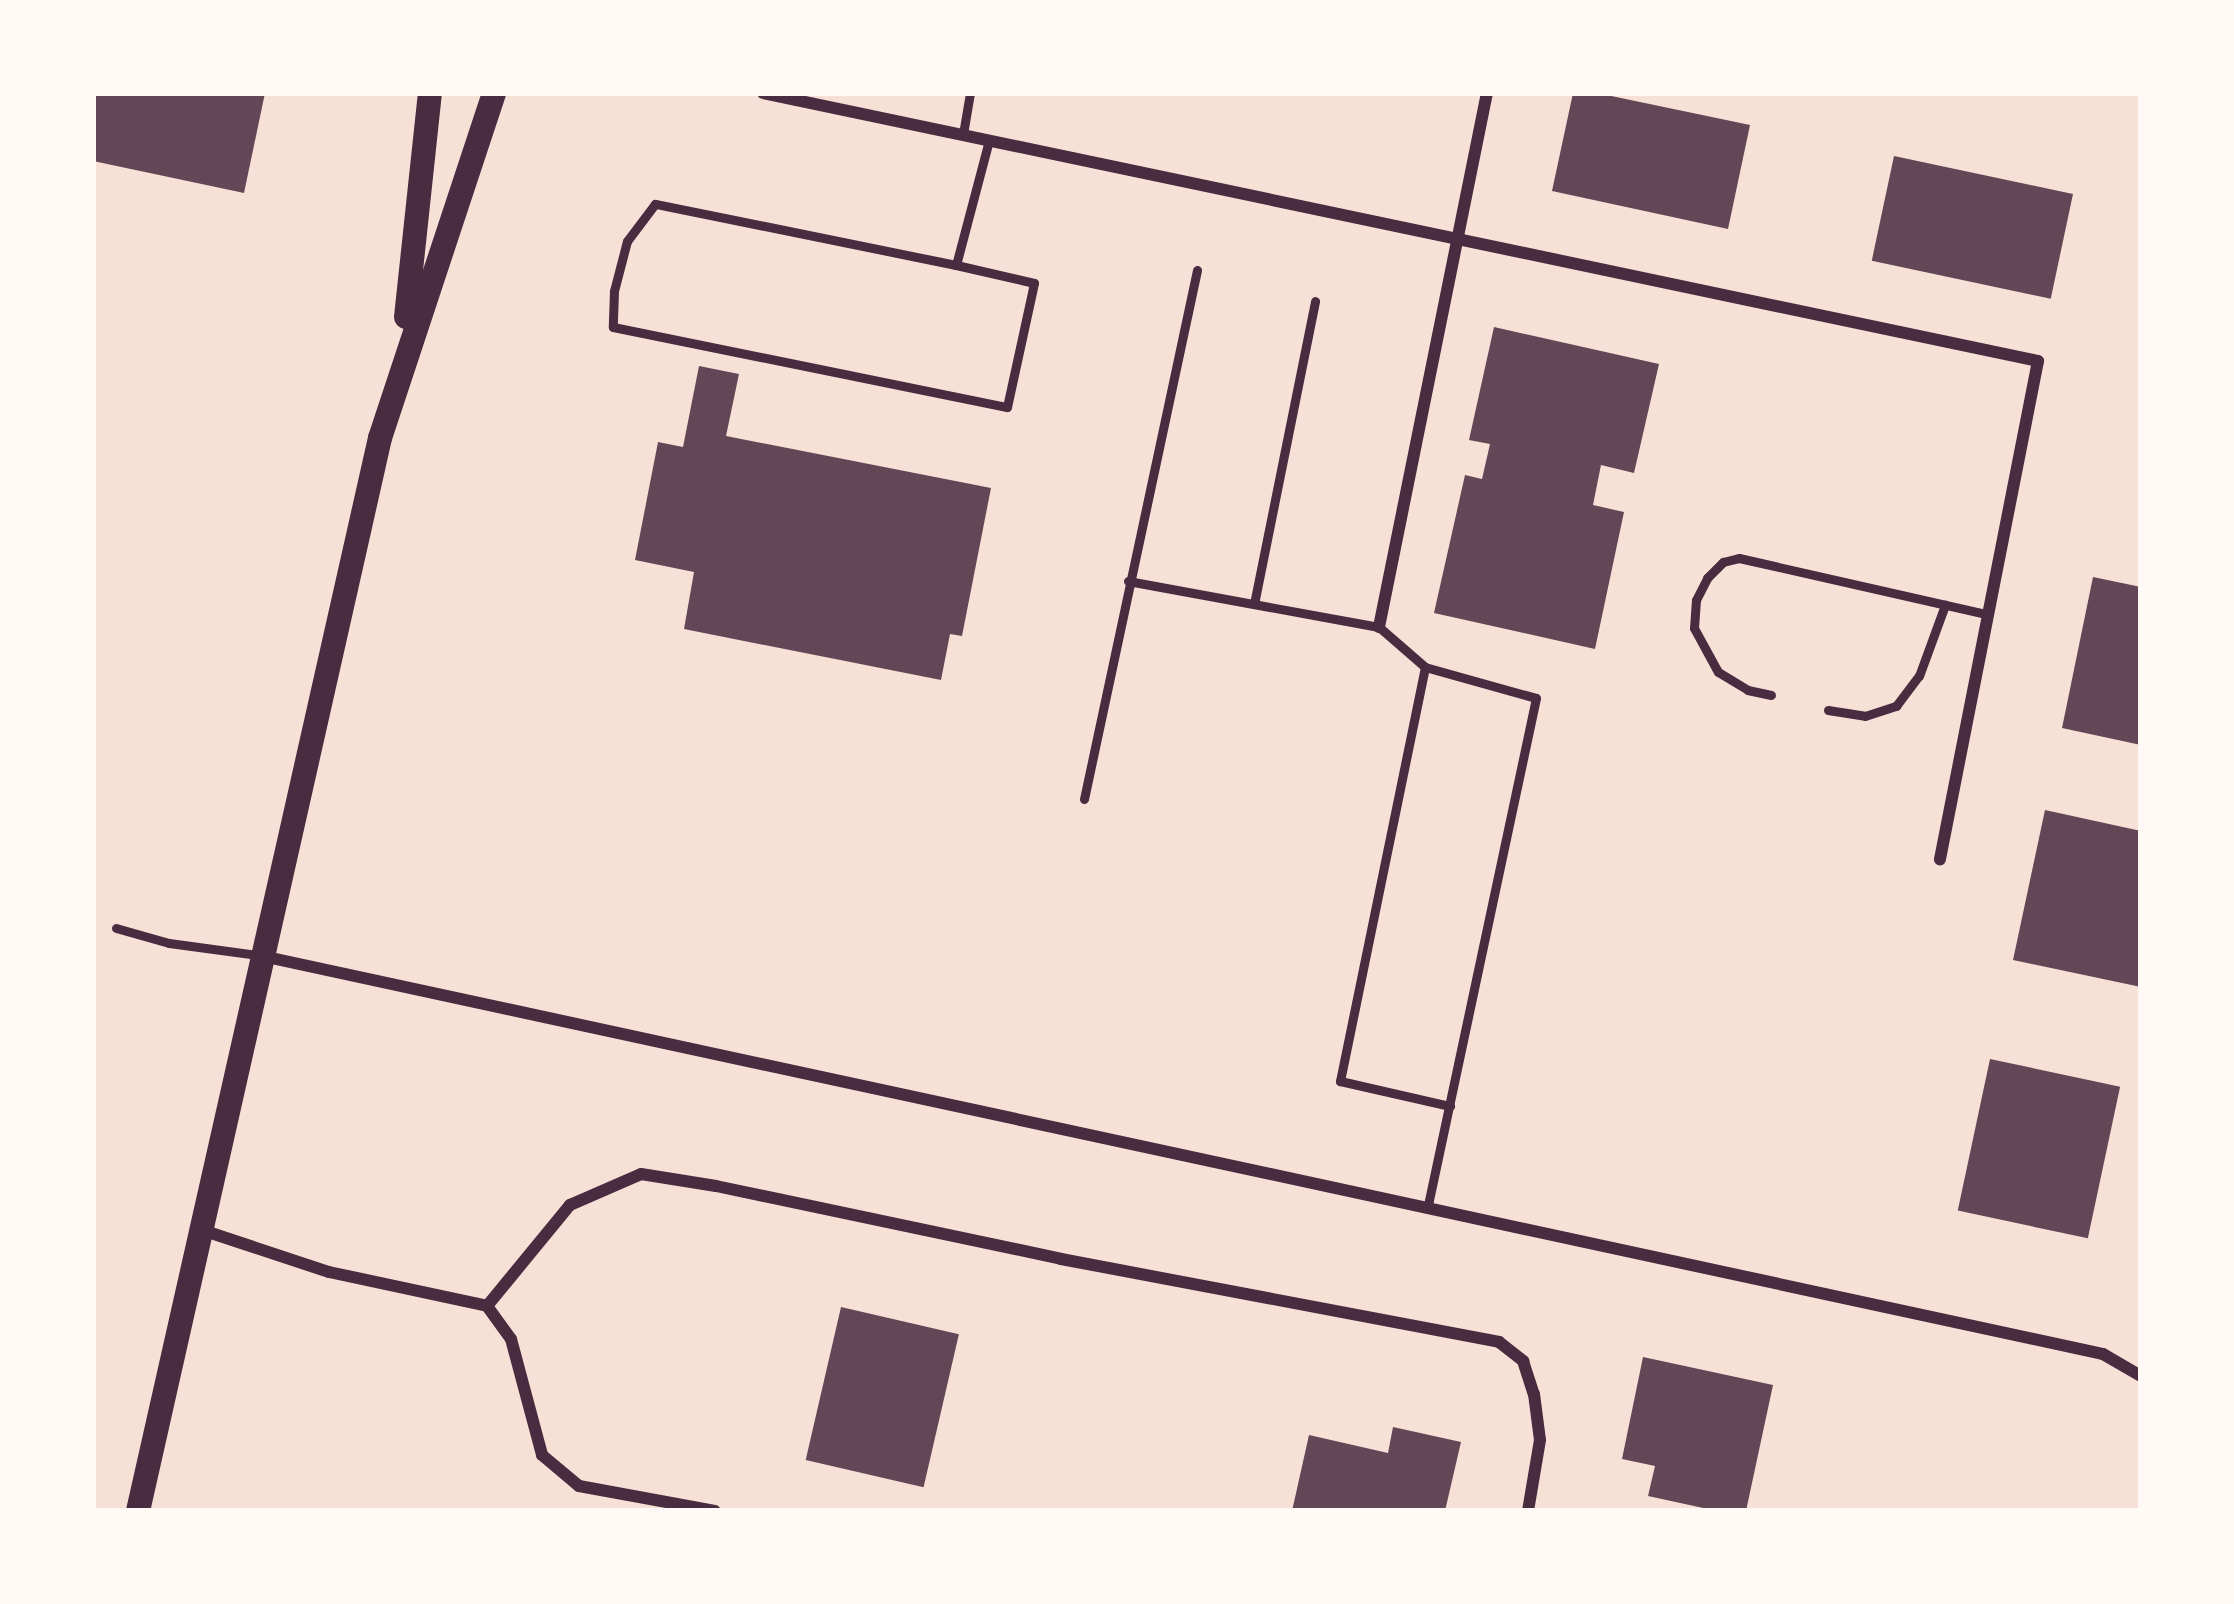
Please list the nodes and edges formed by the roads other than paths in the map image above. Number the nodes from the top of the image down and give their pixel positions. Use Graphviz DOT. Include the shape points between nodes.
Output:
graph roads {
  1 [pos="430,93"];
  2 [pos="494,93"];
  3 [pos="763,93"];
  4 [pos="970,93"];
  5 [pos="1487,93"];
  6 [pos="963,134"];
  7 [pos="989,140"];
  8 [pos="1460,238"];
  9 [pos="956,265"];
  10 [pos="1197,270"];
  11 [pos="1315,301"];
  12 [pos="401,361"];
  13 [pos="1128,581"];
  14 [pos="1254,604"];
  15 [pos="1945,605"];
  16 [pos="1989,615"];
  17 [pos="1379,627"];
  18 [pos="1425,667"];
  19 [pos="1771,695"];
  20 [pos="1828,710"];
  21 [pos="1084,799"];
  22 [pos="1940,860"];
  23 [pos="116,928"];
  24 [pos="261,956"];
  25 [pos="1450,1106"];
  26 [pos="1428,1205"];
  27 [pos="202,1230"];
  28 [pos="488,1306"];
  29 [pos="2141,1376"];
  30 [pos="138,1511"];
  31 [pos="715,1511"];
  32 [pos="1528,1511"];
  1 -- 12 [label="main road"];
  2 -- 12 [label="main road"];
  3 -- 6 [label="street"];
  4 -- 6 [label="lane"];
  5 -- 8 [label="street"];
  6 -- 7 [label="street"];
  7 -- 8 [label="street"];
  7 -- 9 [label="lane"];
  8 -- 16 [label="street" via="2038,361"];
  8 -- 17 [label="street"];
  9 -- 9 [label="lane" via="1034,283 1007,407 614,327 627,241 655,204"];
  10 -- 13 [label="lane"];
  11 -- 14 [label="lane"];
  12 -- 24 [label="main road"];
  13 -- 14 [label="lane"];
  13 -- 21 [label="lane"];
  14 -- 17 [label="lane"];
  15 -- 16 [label="lane"];
  15 -- 19 [label="lane" via="1739,558 1724,562 1696,600 1694,628 1718,672"];
  15 -- 20 [label="lane" via="1919,676 1896,706 1864,716"];
  16 -- 22 [label="street"];
  17 -- 18 [label="lane"];
  18 -- 25 [label="lane" via="1536,698"];
  18 -- 25 [label="lane" via="1340,1081"];
  23 -- 24 [label="lane"];
  24 -- 26 [label="street"];
  24 -- 27 [label="main road"];
  25 -- 26 [label="lane"];
  26 -- 29 [label="street" via="2103,1354"];
  27 -- 28 [label="street" via="329,1272"];
  27 -- 30 [label="main road"];
  28 -- 31 [label="street" via="511,1339 542,1455 579,1486"];
  28 -- 32 [label="street" via="570,1205 640,1174 716,1186 1499,1342 1523,1361 1534,1394 1540,1440"];
}
